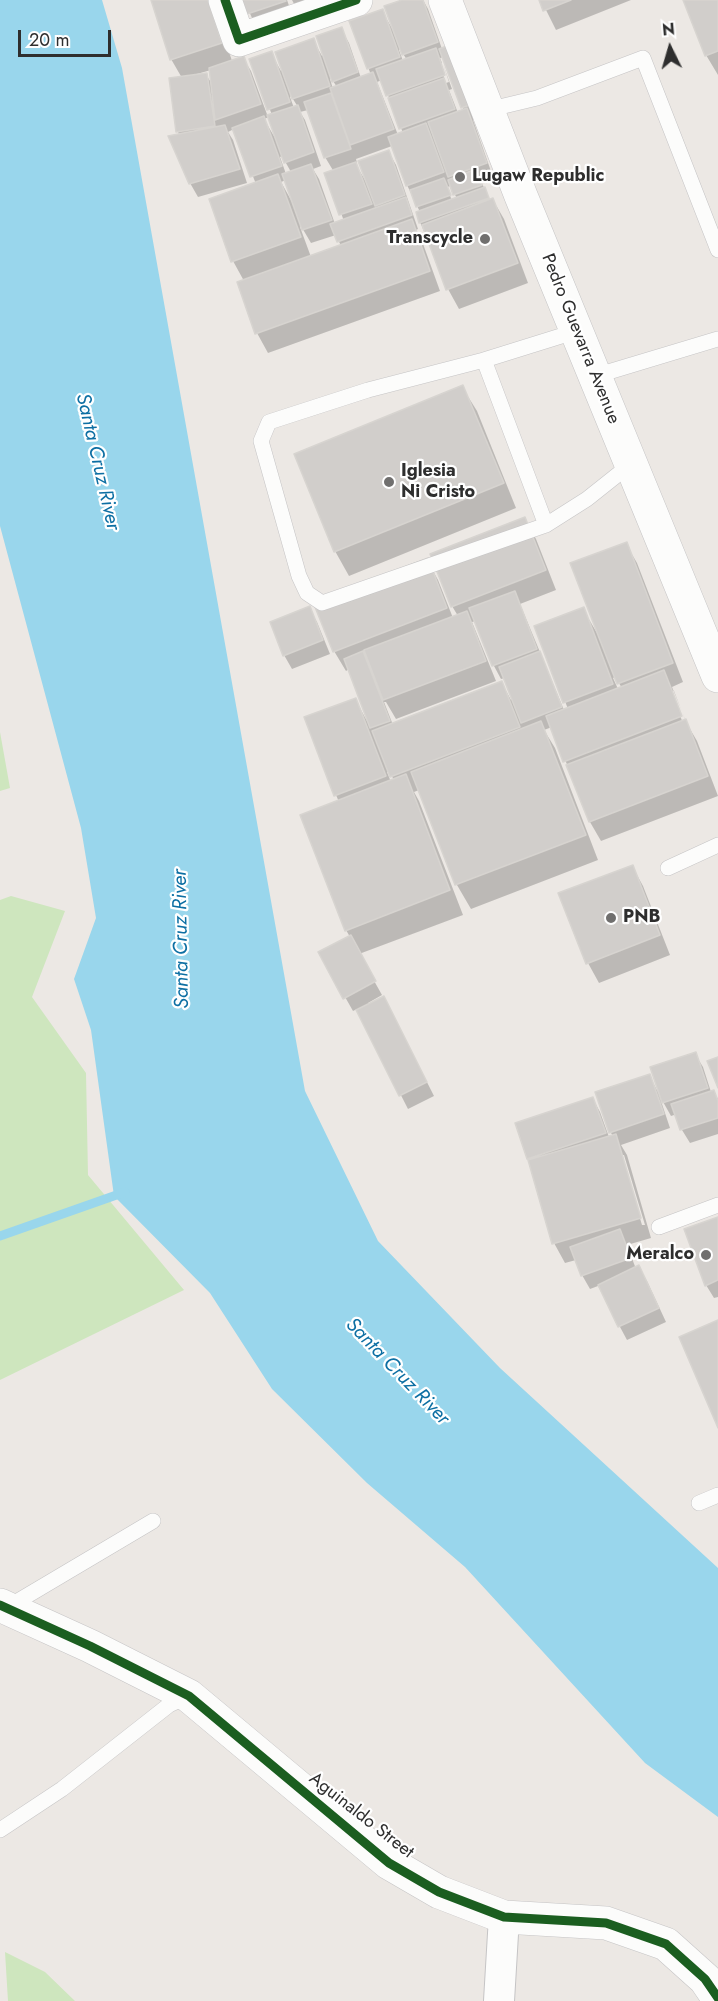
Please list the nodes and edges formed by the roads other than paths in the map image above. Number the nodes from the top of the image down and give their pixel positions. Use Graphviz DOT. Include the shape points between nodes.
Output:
graph roads {
  1 [pos="225,0"];
  2 [pos="356,0"];
  3 [pos="446,0"];
  4 [pos="487,110"];
  5 [pos="718,250"];
  6 [pos="577,331"];
  7 [pos="718,339"];
  8 [pos="484,360"];
  9 [pos="595,376"];
  10 [pos="631,464"];
  11 [pos="546,525"];
  12 [pos="718,676"];
  13 [pos="718,844"];
  14 [pos="668,868"];
  15 [pos="718,1205"];
  16 [pos="659,1227"];
  17 [pos="718,1495"];
  18 [pos="699,1503"];
  19 [pos="153,1521"];
  20 [pos="3,1607"];
  21 [pos="189,1696"];
  22 [pos="0,1830"];
  23 [pos="504,1917"];
  24 [pos="718,1998"];
  25 [pos="499,2001"];
  1 -- 2 [label="street" via="239,40"];
  3 -- 4 [label="street, Pedro Guevarra Avenue"];
  4 -- 5 [label="lane" via="537,98 643,58"];
  4 -- 6 [label="street, Pedro Guevarra Avenue"];
  6 -- 8 [label="lane"];
  6 -- 9 [label="street, Pedro Guevarra Avenue"];
  7 -- 9 [label="lane"];
  8 -- 11 [label="lane"];
  8 -- 11 [label="lane" via="368,390 269,423 261,441 299,576 307,593 321,603"];
  9 -- 10 [label="street, Pedro Guevarra Avenue"];
  10 -- 11 [label="lane"];
  10 -- 12 [label="street, Pedro Guevarra Avenue"];
  13 -- 14 [label="lane"];
  15 -- 16 [label="lane"];
  17 -- 18 [label="lane"];
  19 -- 20 [label="lane"];
  20 -- 21 [label="street, Aguinaldo Street"];
  21 -- 22 [label="lane" via="169,1705 62,1789"];
  21 -- 23 [label="street, Aguinaldo Street" via="389,1863 439,1892"];
  23 -- 24 [label="street, Aguinaldo Street" via="606,1923 666,1944 705,1979"];
  23 -- 25 [label="street"];
}
